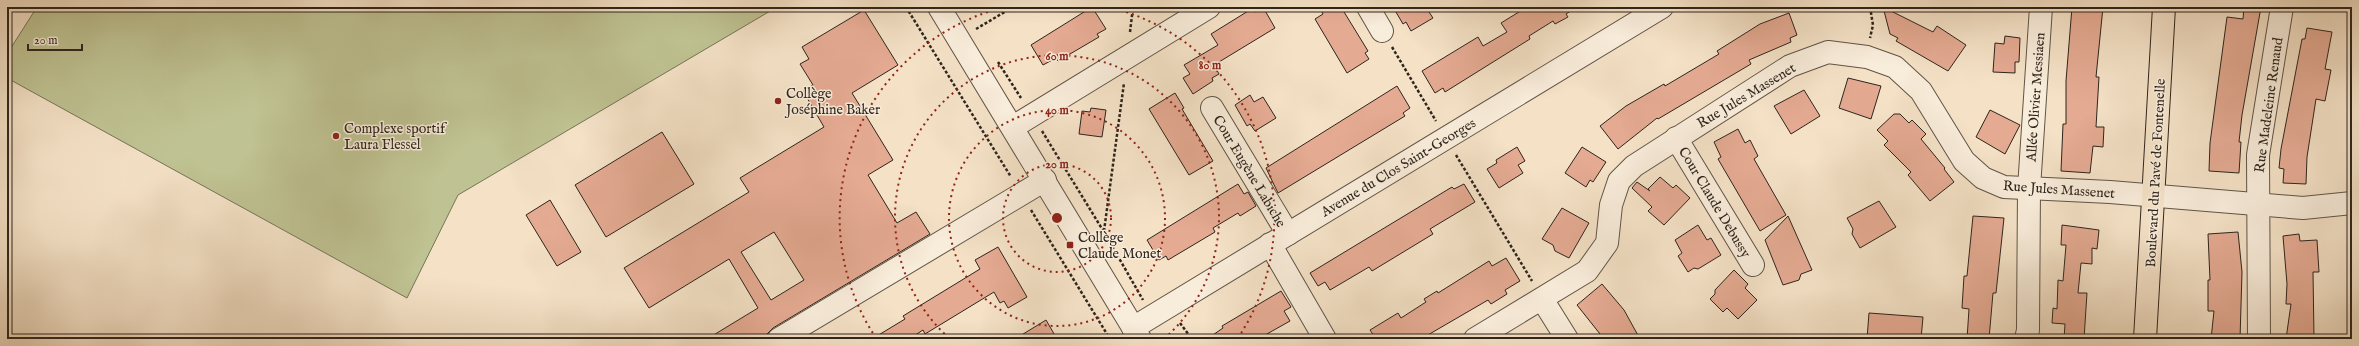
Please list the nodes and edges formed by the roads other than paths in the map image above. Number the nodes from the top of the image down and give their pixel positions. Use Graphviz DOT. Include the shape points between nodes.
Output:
graph roads {
  1 [pos="939,7"];
  2 [pos="1209,7"];
  3 [pos="1368,7"];
  4 [pos="1662,7"];
  5 [pos="2041,7"];
  6 [pos="2164,7"];
  7 [pos="2282,7"];
  8 [pos="1382,31"];
  9 [pos="1212,108"];
  10 [pos="1013,127"];
  11 [pos="1676,138"];
  12 [pos="1045,180"];
  13 [pos="2029,188"];
  14 [pos="2154,196"];
  15 [pos="2352,203"];
  16 [pos="2256,204"];
  17 [pos="1279,239"];
  18 [pos="1753,266"];
  19 [pos="1542,299"];
  20 [pos="1136,333"];
  21 [pos="780,339"];
  22 [pos="1325,339"];
  23 [pos="1476,339"];
  24 [pos="1567,339"];
  25 [pos="2026,339"];
  26 [pos="2145,339"];
  27 [pos="2259,339"];
  1 -- 10 [label="street"];
  2 -- 10 [label="street"];
  3 -- 8 [label="street"];
  4 -- 17 [label="street, Avenue du Clos Saint-Georges"];
  5 -- 13 [label="street, Allée Olivier Messiaen"];
  6 -- 14 [label="main road, Boulevard du Pavé de Fontenelle"];
  7 -- 16 [label="street, Rue Madeleine Renaud" via="2258,155"];
  9 -- 17 [label="street, Cour Eugène Labiche"];
  10 -- 12 [label="street"];
  11 -- 13 [label="street, Rue Jules Massenet" via="1790,66 1828,52 1866,56 1895,67 1921,91 1964,161 1983,178 2004,187"];
  11 -- 18 [label="street, Cour Claude Debussy"];
  11 -- 19 [label="street, Rue Jules Massenet" via="1634,166 1619,181 1611,205 1607,243 1588,271"];
  12 -- 20 [label="street"];
  12 -- 21 [label="street"];
  13 -- 14 [label="street, Rue Jules Massenet"];
  13 -- 25 [label="street, Allée Olivier Messiaen"];
  14 -- 16 [label="street, Rue Jules Massenet"];
  14 -- 26 [label="main road, Boulevard du Pavé de Fontenelle"];
  15 -- 16 [label="street, Rue Jules Massenet" via="2343,206 2303,208"];
  16 -- 27 [label="street, Rue Madeleine Renaud"];
  17 -- 20 [label="street, Avenue du Clos Saint-Georges" via="1153,316"];
  17 -- 22 [label="street, Cour Eugène Labiche"];
  19 -- 23 [label="street, Rue Jules Massenet"];
  19 -- 24 [label="street"];
}
